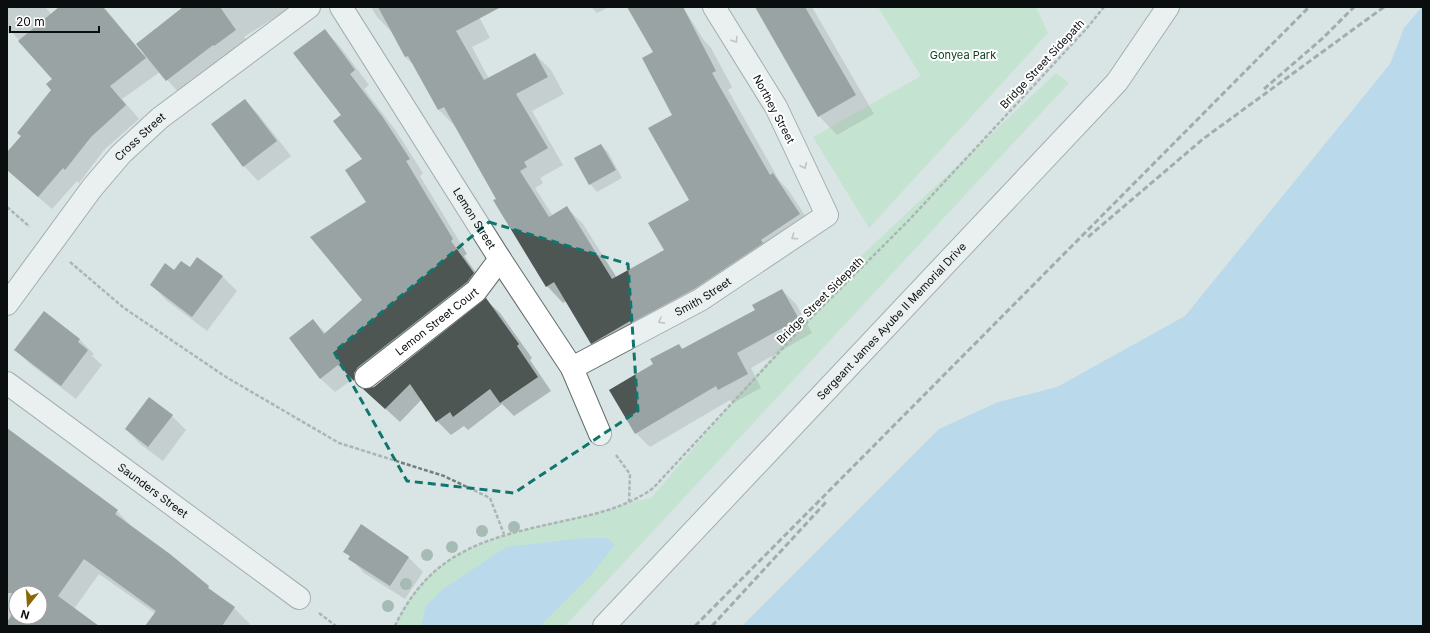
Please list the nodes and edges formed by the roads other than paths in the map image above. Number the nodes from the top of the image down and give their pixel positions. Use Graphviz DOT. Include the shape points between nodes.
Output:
graph roads {
  1 [pos="309,7"];
  2 [pos="341,7"];
  3 [pos="714,7"];
  4 [pos="1168,7"];
  5 [pos="827,215"];
  6 [pos="500,259"];
  7 [pos="7,304"];
  8 [pos="572,368"];
  9 [pos="366,377"];
  10 [pos="7,383"];
  11 [pos="600,434"];
  12 [pos="298,598"];
  13 [pos="604,626"];
  1 -- 7 [label="street, Cross Street" via="160,118 121,154 92,188"];
  2 -- 6 [label="street, Lemon Street"];
  3 -- 5 [label="street, Northey Street, one-way" via="776,107"];
  4 -- 13 [label="street, Sergeant James Ayube II Memorial Drive" via="1117,82"];
  5 -- 8 [label="street, Smith Street, one-way" via="700,300"];
  6 -- 8 [label="street, Lemon Street"];
  6 -- 9 [label="street, Lemon Street Court" via="476,291"];
  8 -- 11 [label="street, Lemon Street"];
  10 -- 12 [label="street, Saunders Street"];
}
